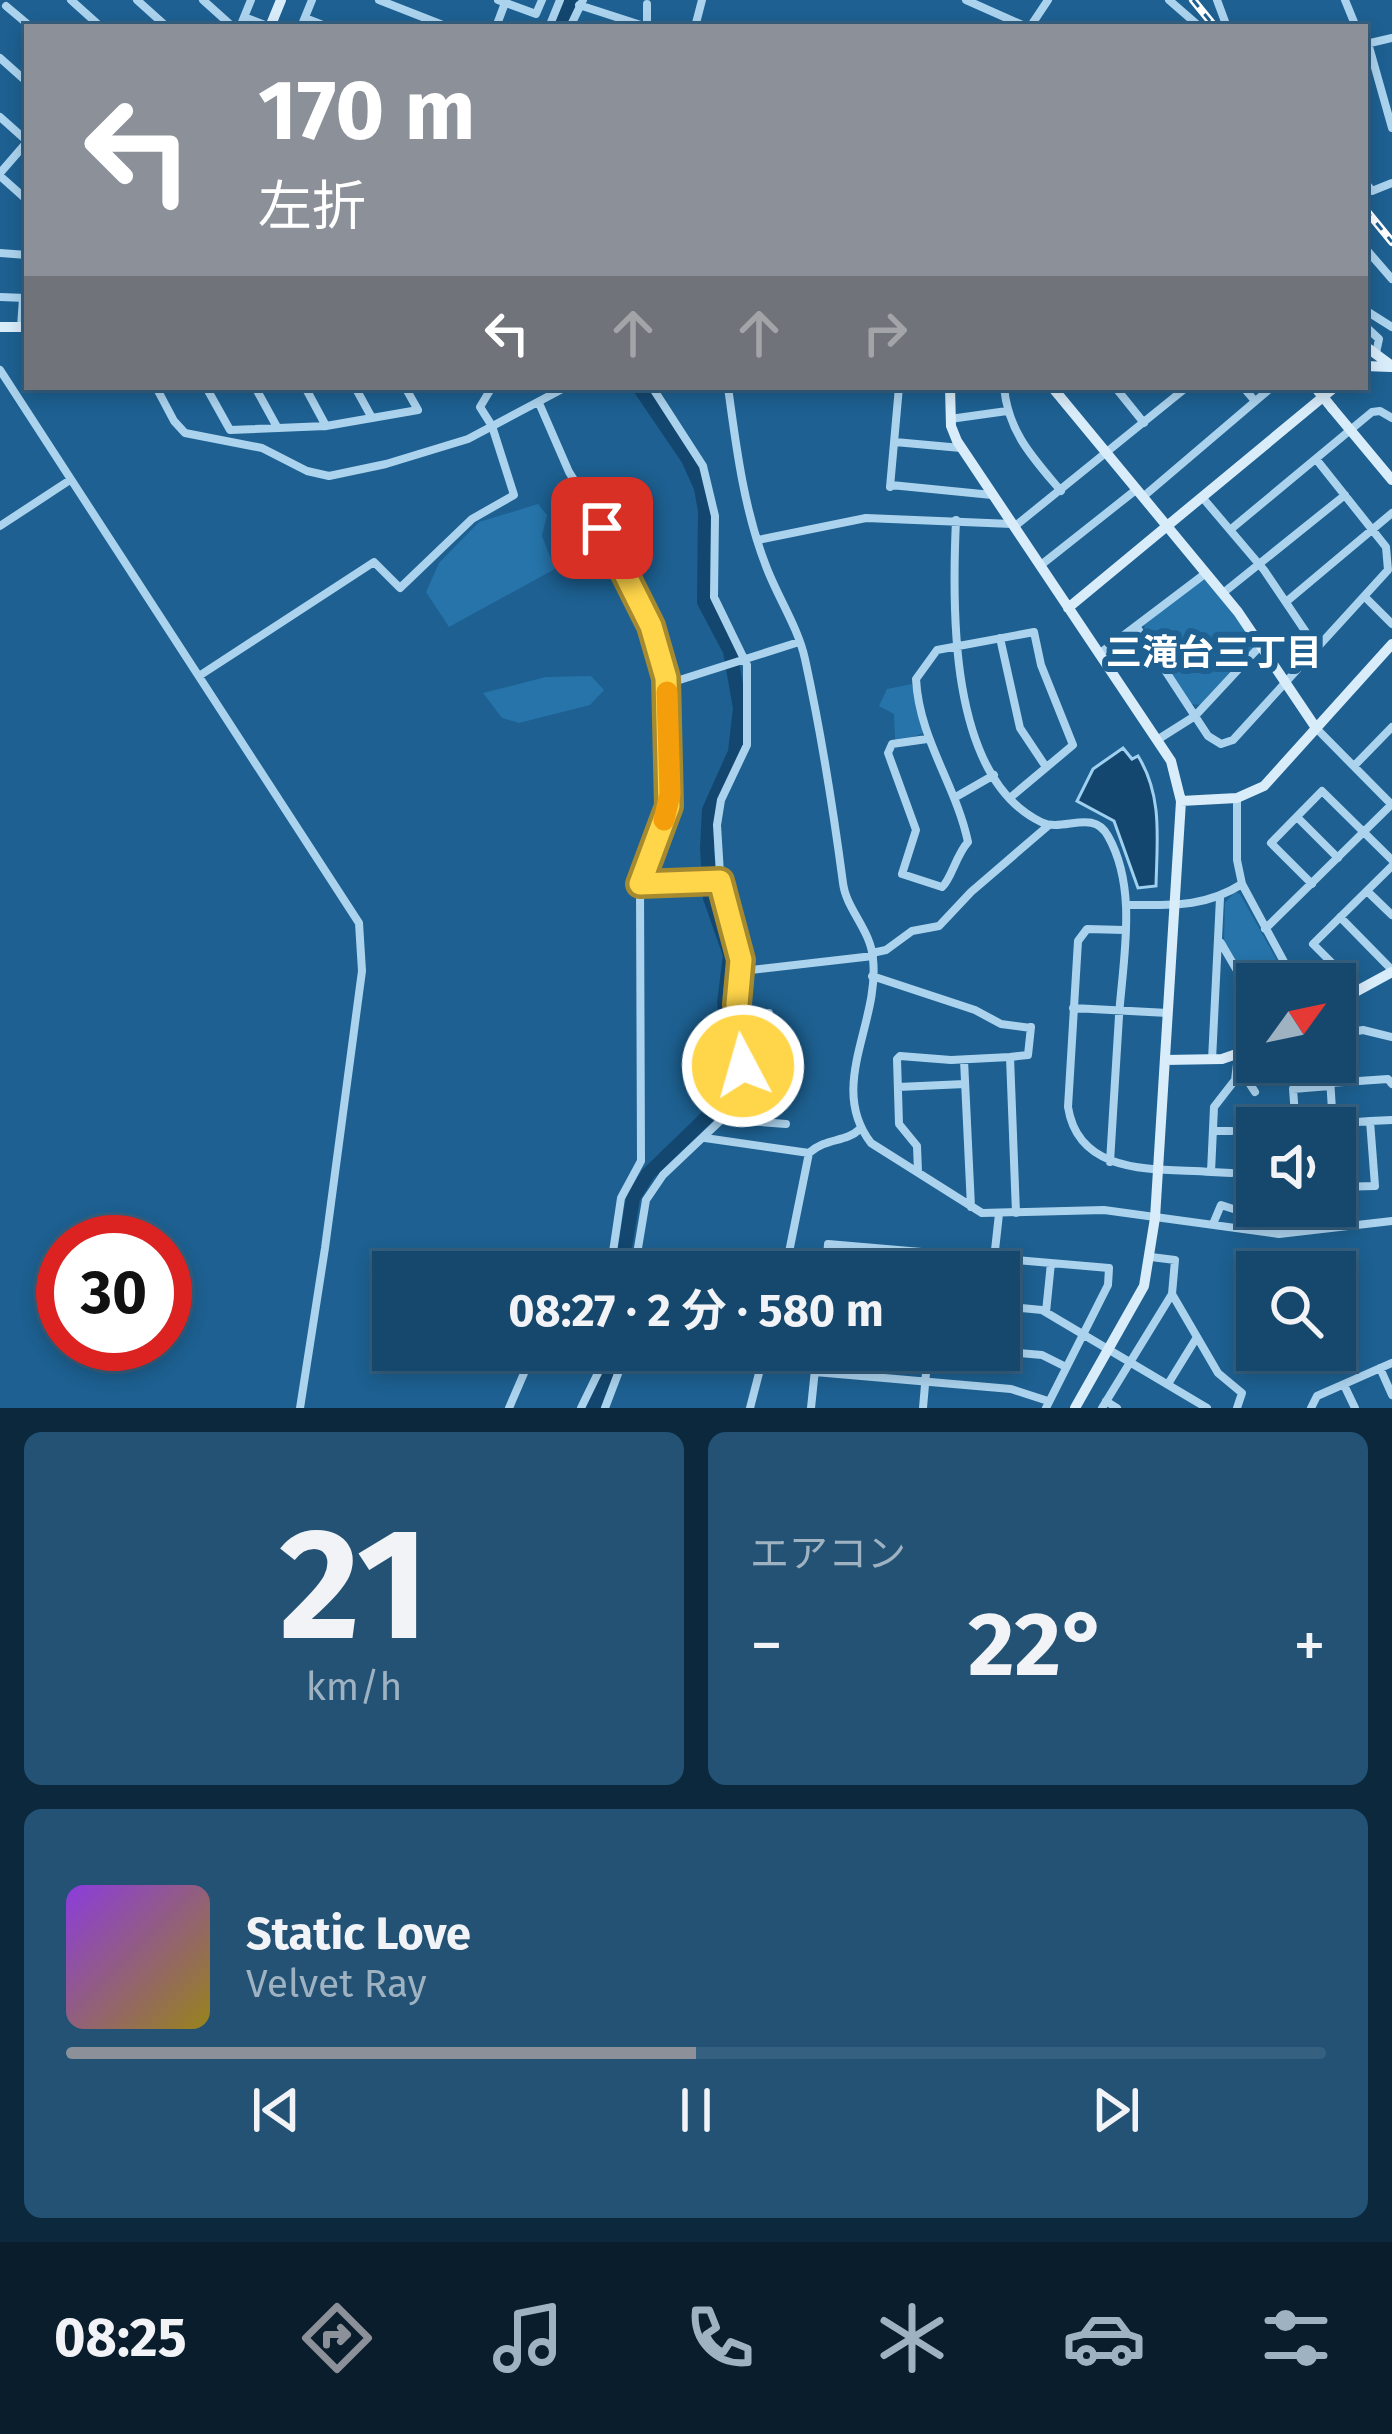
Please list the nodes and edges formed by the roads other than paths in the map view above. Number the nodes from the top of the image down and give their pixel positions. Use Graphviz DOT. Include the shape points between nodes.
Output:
graph roads {
  1 [pos="71,0"];
  2 [pos="137,0"];
  3 [pos="203,0"];
  4 [pos="251,0"];
  5 [pos="312,0"];
  6 [pos="380,0"];
  7 [pos="542,0"];
  8 [pos="966,0"];
  9 [pos="1048,0"];
  10 [pos="1168,0"];
  11 [pos="502,2"];
  12 [pos="581,3"];
  13 [pos="401,4"];
  14 [pos="647,4"];
  15 [pos="303,22"];
  16 [pos="98,24"];
  17 [pos="164,24"];
  18 [pos="239,24"];
  19 [pos="442,24"];
  20 [pos="640,24"];
  21 [pos="646,24"];
  22 [pos="1019,24"];
  23 [pos="1028,24"];
  24 [pos="1196,24"];
  25 [pos="1368,50"];
  26 [pos="0,58"];
  27 [pos="24,79"];
  28 [pos="0,117"];
  29 [pos="1392,128"];
  30 [pos="24,139"];
  31 [pos="24,146"];
  32 [pos="0,174"];
  33 [pos="24,197"];
  34 [pos="1368,251"];
  35 [pos="1392,279"];
  36 [pos="0,327"];
  37 [pos="24,327"];
  38 [pos="1368,329"];
  39 [pos="1370,350"];
  40 [pos="1392,366"];
  41 [pos="0,370"];
  42 [pos="158,390"];
  43 [pos="208,390"];
  44 [pos="257,390"];
  45 [pos="307,390"];
  46 [pos="357,390"];
  47 [pos="407,390"];
  48 [pos="490,390"];
  49 [pos="561,390"];
  50 [pos="654,390"];
  51 [pos="728,390"];
  52 [pos="899,390"];
  53 [pos="950,390"];
  54 [pos="1004,390"];
  55 [pos="1054,390"];
  56 [pos="1116,390"];
  57 [pos="1180,390"];
  58 [pos="1246,390"];
  59 [pos="1268,390"];
  60 [pos="1318,390"];
  61 [pos="1331,390"];
  62 [pos="1255,401"];
  63 [pos="538,403"];
  64 [pos="1006,411"];
  65 [pos="372,418"];
  66 [pos="1392,418"];
  67 [pos="950,419"];
  68 [pos="1144,423"];
  69 [pos="326,426"];
  70 [pos="492,426"];
  71 [pos="277,428"];
  72 [pos="1350,429"];
  73 [pos="895,442"];
  74 [pos="961,448"];
  75 [pos="1107,453"];
  76 [pos="1316,459"];
  77 [pos="70,480"];
  78 [pos="1392,480"];
  79 [pos="1060,491"];
  80 [pos="1141,492"];
  81 [pos="992,495"];
  82 [pos="1345,495"];
  83 [pos="1202,497"];
  84 [pos="1392,513"];
  85 [pos="956,520"];
  86 [pos="1013,525"];
  87 [pos="0,526"];
  88 [pos="1168,526"];
  89 [pos="1373,529"];
  90 [pos="1230,530"];
  91 [pos="758,540"];
  92 [pos="1259,565"];
  93 [pos="1040,566"];
  94 [pos="1207,572"];
  95 [pos="1223,593"];
  96 [pos="1366,598"];
  97 [pos="1286,602"];
  98 [pos="1068,608"];
  99 [pos="1392,624"];
  100 [pos="1136,626"];
  101 [pos="1000,638"];
  102 [pos="799,642"];
  103 [pos="1392,644"];
  104 [pos="1261,645"];
  105 [pos="955,648"];
  106 [pos="1318,650"];
  107 [pos="1099,654"];
  108 [pos="746,659"];
  109 [pos="199,676"];
  110 [pos="667,684"];
  111 [pos="1287,684"];
  112 [pos="1195,716"];
  113 [pos="1392,727"];
  114 [pos="1316,728"];
  115 [pos="927,739"];
  116 [pos="1157,740"];
  117 [pos="1354,766"];
  118 [pos="1046,767"];
  119 [pos="994,775"];
  120 [pos="954,797"];
  121 [pos="1011,797"];
  122 [pos="1237,798"];
  123 [pos="1181,801"];
  124 [pos="1392,804"];
  125 [pos="1297,817"];
  126 [pos="1049,825"];
  127 [pos="1364,832"];
  128 [pos="1338,858"];
  129 [pos="1392,863"];
  130 [pos="719,881"];
  131 [pos="640,884"];
  132 [pos="1242,884"];
  133 [pos="1312,884"];
  134 [pos="1367,890"];
  135 [pos="1220,898"];
  136 [pos="1126,905"];
  137 [pos="1176,905"];
  138 [pos="1392,915"];
  139 [pos="1340,917"];
  140 [pos="1265,929"];
  141 [pos="1124,930"];
  142 [pos="1220,941"];
  143 [pos="873,955"];
  144 [pos="1284,963"];
  145 [pos="1236,969"];
  146 [pos="742,971"];
  147 [pos="1392,971"];
  148 [pos="872,976"];
  149 [pos="1359,990"];
  150 [pos="1356,992"];
  151 [pos="1073,1008"];
  152 [pos="1119,1010"];
  153 [pos="769,1012"];
  154 [pos="1168,1013"];
  155 [pos="739,1016"];
  156 [pos="1356,1032"];
  157 [pos="1392,1037"];
  158 [pos="744,1055"];
  159 [pos="1236,1055"];
  160 [pos="1010,1057"];
  161 [pos="964,1060"];
  162 [pos="1165,1060"];
  163 [pos="1212,1060"];
  164 [pos="1236,1074"];
  165 [pos="1249,1083"];
  166 [pos="965,1084"];
  167 [pos="1392,1084"];
  168 [pos="1330,1085"];
  169 [pos="738,1087"];
  170 [pos="898,1087"];
  171 [pos="1255,1092"];
  172 [pos="1294,1107"];
  173 [pos="1332,1107"];
  174 [pos="722,1119"];
  175 [pos="1392,1120"];
  176 [pos="1370,1121"];
  177 [pos="1356,1123"];
  178 [pos="786,1124"];
  179 [pos="860,1130"];
  180 [pos="1213,1131"];
  181 [pos="1232,1131"];
  182 [pos="703,1138"];
  183 [pos="809,1153"];
  184 [pos="1110,1162"];
  185 [pos="1158,1168"];
  186 [pos="1211,1172"];
  187 [pos="1231,1173"];
  188 [pos="919,1174"];
  189 [pos="1356,1186"];
  190 [pos="971,1207"];
  191 [pos="1236,1210"];
  192 [pos="1016,1213"];
  193 [pos="999,1214"];
  194 [pos="1155,1218"];
  195 [pos="1392,1220"];
  196 [pos="1213,1225"];
  197 [pos="613,1251"];
  198 [pos="638,1251"];
  199 [pos="789,1251"];
  200 [pos="828,1251"];
  201 [pos="904,1251"];
  202 [pos="995,1251"];
  203 [pos="1150,1257"];
  204 [pos="1020,1261"];
  205 [pos="1051,1264"];
  206 [pos="1172,1294"];
  207 [pos="1020,1309"];
  208 [pos="1046,1312"];
  209 [pos="1083,1334"];
  210 [pos="1197,1337"];
  211 [pos="1109,1349"];
  212 [pos="1020,1353"];
  213 [pos="1131,1361"];
  214 [pos="1392,1363"];
  215 [pos="1066,1367"];
  216 [pos="1380,1368"];
  217 [pos="525,1371"];
  218 [pos="596,1371"];
  219 [pos="619,1371"];
  220 [pos="760,1371"];
  221 [pos="927,1371"];
  222 [pos="815,1372"];
  223 [pos="926,1382"];
  224 [pos="1168,1384"];
  225 [pos="1344,1385"];
  226 [pos="1392,1395"];
  227 [pos="1047,1405"];
  228 [pos="1104,1405"];
  229 [pos="300,1408"];
  230 [pos="509,1408"];
  231 [pos="581,1408"];
  232 [pos="605,1408"];
  233 [pos="750,1408"];
  234 [pos="811,1408"];
  235 [pos="923,1408"];
  236 [pos="1075,1408"];
  237 [pos="1117,1408"];
  238 [pos="1208,1408"];
  239 [pos="1237,1408"];
  240 [pos="1311,1408"];
  241 [pos="1354,1408"];
  1 -- 16 [label="street"];
  2 -- 17 [label="street"];
  3 -- 18 [label="street"];
  4 -- 18 [label="street"];
  5 -- 15 [label="street"];
  6 -- 13 [label="street"];
  7 -- 11 [label="street" via="536,14"];
  8 -- 22 [label="street"];
  9 -- 23 [label="street"];
  10 -- 24 [label="street"];
  12 -- 20 [label="street"];
  13 -- 19 [label="street"];
  14 -- 21 [label="street"];
  25 -- 29 [label="street"];
  26 -- 27 [label="street"];
  28 -- 30 [label="street"];
  31 -- 32 [label="street"];
  32 -- 33 [label="street"];
  34 -- 35 [label="street"];
  36 -- 37 [label="street"];
  38 -- 39 [label="street" via="1380,342"];
  39 -- 40 [label="street"];
  41 -- 77 [label="street"];
  42 -- 70 [label="street" via="185,434 262,448 329,476"];
  43 -- 71 [label="street" via="230,430"];
  44 -- 71 [label="street"];
  45 -- 69 [label="street"];
  46 -- 65 [label="street"];
  47 -- 65 [label="street" via="418,410"];
  48 -- 70 [label="street" via="480,407"];
  49 -- 63 [label="street"];
  50 -- 108 [label="street" via="703,466 715,516 714,597"];
  51 -- 91 [label="street"];
  52 -- 73 [label="street"];
  53 -- 67 [label="street"];
  54 -- 64 [label="street"];
  55 -- 75 [label="street"];
  56 -- 68 [label="street"];
  57 -- 68 [label="street"];
  58 -- 62 [label="street"];
  59 -- 62 [label="street"];
  60 -- 72 [label="street, bridge"];
  61 -- 83 [label="street"];
  62 -- 80 [label="street"];
  63 -- 70 [label="street"];
  63 -- 110 [label="street" via="651,626"];
  64 -- 67 [label="street"];
  64 -- 79 [label="street"];
  65 -- 69 [label="street"];
  66 -- 72 [label="street" via="1372,412"];
  67 -- 74 [label="street"];
  68 -- 75 [label="street"];
  69 -- 71 [label="street"];
  70 -- 109 [label="street" via="514,494 472,519 400,588 374,562"];
  72 -- 76 [label="street"];
  72 -- 78 [label="street"];
  73 -- 74 [label="street"];
  73 -- 81 [label="street" via="890,486"];
  74 -- 81 [label="street"];
  75 -- 79 [label="street"];
  75 -- 80 [label="street"];
  76 -- 82 [label="street"];
  76 -- 90 [label="street"];
  77 -- 87 [label="street"];
  77 -- 109 [label="street"];
  79 -- 86 [label="street"];
  80 -- 88 [label="street"];
  80 -- 93 [label="street"];
  81 -- 86 [label="street"];
  82 -- 89 [label="street"];
  82 -- 92 [label="street"];
  83 -- 88 [label="street"];
  83 -- 90 [label="street"];
  84 -- 89 [label="street"];
  85 -- 86 [label="street"];
  85 -- 91 [label="street" via="866,518"];
  85 -- 105 [label="street"];
  86 -- 93 [label="street"];
  88 -- 94 [label="street"];
  88 -- 98 [label="street"];
  89 -- 96 [label="street" via="1389,562"];
  89 -- 97 [label="street"];
  90 -- 92 [label="street"];
  91 -- 102 [label="street"];
  92 -- 95 [label="street"];
  92 -- 97 [label="street"];
  93 -- 98 [label="street"];
  94 -- 95 [label="street"];
  94 -- 100 [label="street"];
  95 -- 104 [label="street"];
  96 -- 99 [label="street"];
  96 -- 106 [label="street"];
  97 -- 106 [label="street"];
  98 -- 107 [label="street"];
  100 -- 107 [label="street"];
  100 -- 112 [label="street"];
  101 -- 105 [label="street"];
  101 -- 118 [label="street" via="1020,728"];
  101 -- 118 [label="street" via="1034,632 1073,745"];
  102 -- 108 [label="street"];
  102 -- 143 [label="street" via="820,722 843,890"];
  103 -- 114 [label="street"];
  104 -- 111 [label="street"];
  104 -- 112 [label="street"];
  105 -- 115 [label="street" via="937,650 916,679"];
  105 -- 119 [label="street" via="974,734"];
  106 -- 111 [label="street"];
  107 -- 116 [label="street"];
  108 -- 110 [label="street"];
  108 -- 130 [label="street" via="748,735 718,812"];
  109 -- 229 [label="street" via="361,933"];
  110 -- 131 [label="street" via="669,806"];
  111 -- 112 [label="street" via="1228,743 1212,740"];
  111 -- 114 [label="street"];
  112 -- 116 [label="street"];
  113 -- 117 [label="street"];
  114 -- 117 [label="street"];
  114 -- 122 [label="street" via="1271,780"];
  115 -- 120 [label="street"];
  115 -- 120 [label="street" via="892,744 889,754 916,830 902,874 948,882 968,842"];
  116 -- 123 [label="street"];
  117 -- 124 [label="street"];
  118 -- 121 [label="street"];
  119 -- 120 [label="street"];
  119 -- 121 [label="street"];
  121 -- 126 [label="street"];
  122 -- 123 [label="street"];
  122 -- 132 [label="street"];
  123 -- 137 [label="street"];
  124 -- 127 [label="street"];
  125 -- 127 [label="street" via="1322,791"];
  125 -- 128 [label="street"];
  125 -- 133 [label="street" via="1271,843"];
  126 -- 136 [label="street" via="1103,829"];
  126 -- 143 [label="street" via="939,926 912,931"];
  127 -- 128 [label="street"];
  127 -- 129 [label="street"];
  128 -- 133 [label="street"];
  129 -- 134 [label="street"];
  130 -- 131 [label="street"];
  130 -- 146 [label="street"];
  131 -- 197 [label="street" via="641,1161 621,1198"];
  132 -- 135 [label="street"];
  132 -- 140 [label="street"];
  133 -- 140 [label="street"];
  134 -- 138 [label="street"];
  134 -- 139 [label="street"];
  135 -- 137 [label="street"];
  135 -- 142 [label="street"];
  136 -- 137 [label="street"];
  136 -- 141 [label="street"];
  137 -- 154 [label="street"];
  139 -- 147 [label="street"];
  139 -- 149 [label="street" via="1312,944"];
  140 -- 144 [label="street"];
  141 -- 151 [label="street" via="1082,932"];
  141 -- 152 [label="street"];
  142 -- 145 [label="street"];
  142 -- 163 [label="street"];
  143 -- 146 [label="street"];
  143 -- 148 [label="street"];
  146 -- 155 [label="street"];
  147 -- 149 [label="street"];
  148 -- 160 [label="street" via="1000,1024 1031,1026 1028,1055"];
  148 -- 179 [label="street" via="850,1092"];
  149 -- 150 [label="street"];
  151 -- 152 [label="street"];
  151 -- 184 [label="street" via="1069,1114 1084,1145"];
  152 -- 154 [label="street"];
  152 -- 184 [label="street"];
  153 -- 155 [label="street"];
  154 -- 162 [label="street"];
  155 -- 158 [label="street"];
  156 -- 157 [label="street"];
  158 -- 169 [label="street"];
  158 -- 169 [label="street" via="776,1052 782,1088"];
  159 -- 163 [label="street"];
  160 -- 161 [label="street"];
  160 -- 192 [label="street"];
  161 -- 166 [label="street"];
  161 -- 170 [label="street" via="900,1056"];
  162 -- 163 [label="street"];
  162 -- 185 [label="street"];
  164 -- 180 [label="street" via="1214,1107"];
  165 -- 171 [label="street"];
  166 -- 170 [label="street"];
  166 -- 190 [label="street"];
  167 -- 168 [label="street"];
  168 -- 172 [label="street" via="1293,1089"];
  168 -- 173 [label="street"];
  169 -- 174 [label="street"];
  170 -- 188 [label="street" via="899,1124 917,1146"];
  174 -- 178 [label="street"];
  174 -- 182 [label="street"];
  175 -- 176 [label="street"];
  176 -- 177 [label="street"];
  176 -- 189 [label="street" via="1375,1186"];
  179 -- 183 [label="street"];
  179 -- 188 [label="street"];
  180 -- 181 [label="street"];
  180 -- 186 [label="street"];
  182 -- 183 [label="street"];
  182 -- 198 [label="street" via="646,1200"];
  183 -- 199 [label="street"];
  184 -- 185 [label="street"];
  185 -- 186 [label="street"];
  185 -- 194 [label="street"];
  186 -- 187 [label="street"];
  188 -- 190 [label="street"];
  190 -- 193 [label="street"];
  191 -- 196 [label="street" via="1221,1205"];
  192 -- 193 [label="street"];
  192 -- 194 [label="street" via="1104,1210"];
  193 -- 202 [label="street"];
  194 -- 196 [label="street"];
  194 -- 203 [label="street"];
  195 -- 196 [label="street" via="1279,1234"];
  200 -- 201 [label="street" via="828,1244"];
  203 -- 206 [label="street" via="1175,1260"];
  203 -- 211 [label="street" via="1140,1296"];
  204 -- 205 [label="street"];
  205 -- 208 [label="street"];
  205 -- 209 [label="street" via="1109,1268"];
  206 -- 210 [label="street"];
  206 -- 213 [label="street"];
  207 -- 208 [label="street"];
  208 -- 209 [label="street"];
  209 -- 211 [label="street"];
  209 -- 215 [label="street"];
  210 -- 224 [label="street"];
  210 -- 239 [label="street" via="1242,1394"];
  211 -- 213 [label="street"];
  211 -- 236 [label="street"];
  212 -- 215 [label="street"];
  213 -- 224 [label="street"];
  213 -- 228 [label="street"];
  214 -- 216 [label="street"];
  215 -- 227 [label="street"];
  216 -- 225 [label="street"];
  216 -- 226 [label="street"];
  217 -- 230 [label="street"];
  218 -- 231 [label="street"];
  219 -- 232 [label="street"];
  220 -- 233 [label="street"];
  221 -- 223 [label="street"];
  222 -- 223 [label="street"];
  222 -- 234 [label="street"];
  223 -- 227 [label="street" via="1011,1390"];
  223 -- 235 [label="street"];
  224 -- 238 [label="street"];
  225 -- 240 [label="street" via="1317,1396"];
  225 -- 241 [label="street"];
  228 -- 237 [label="street"];
}
